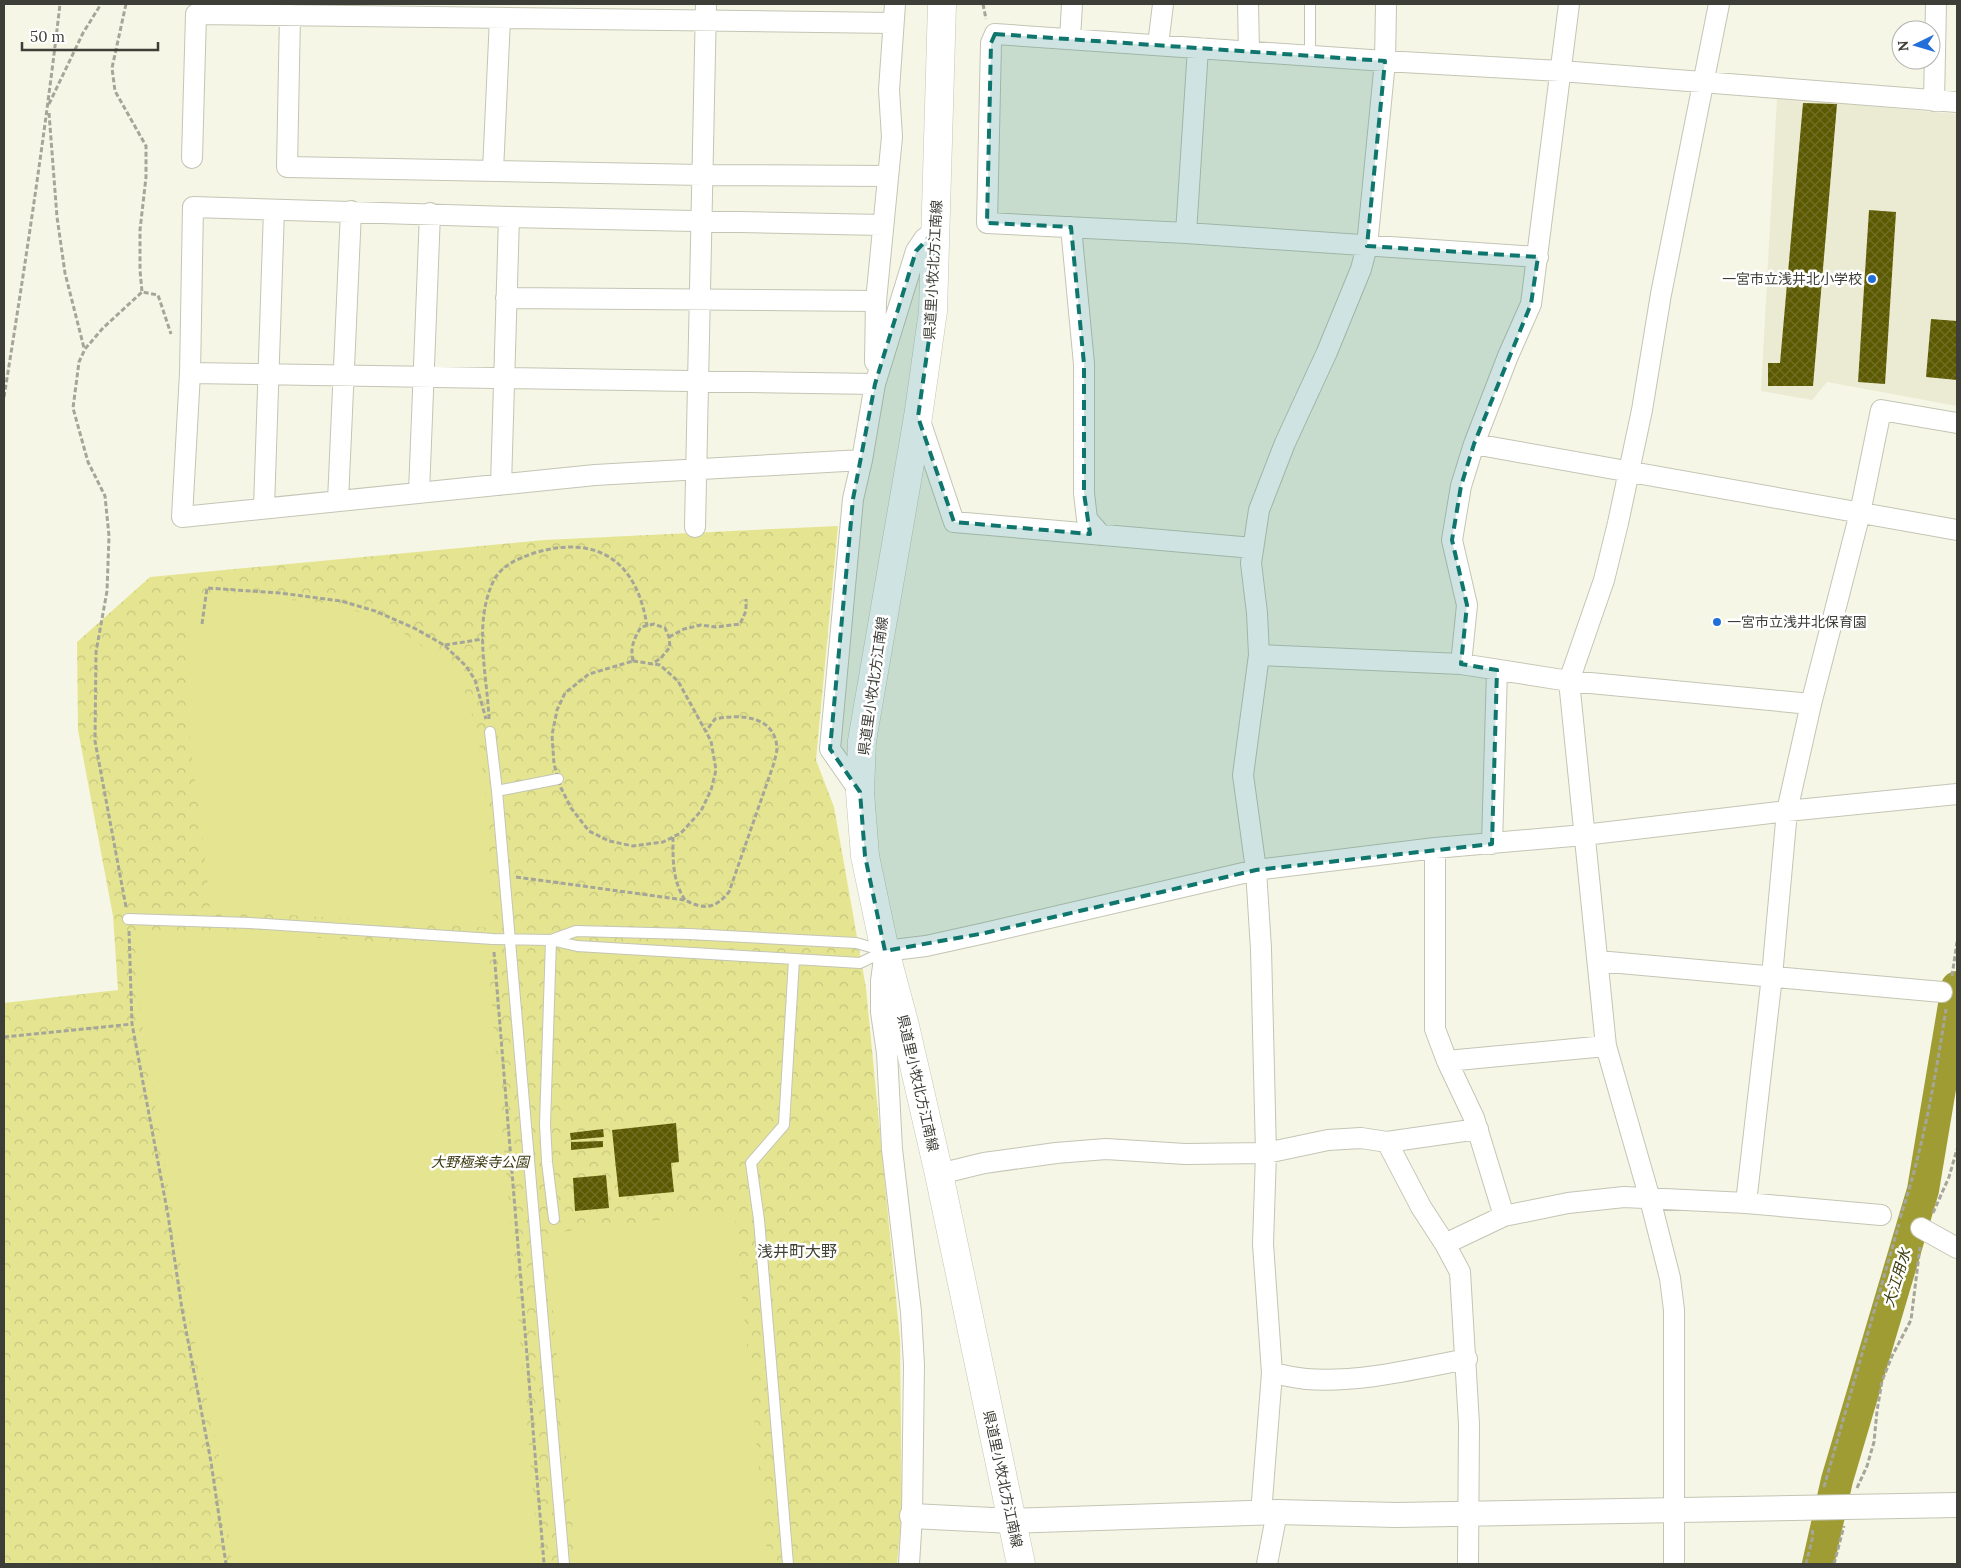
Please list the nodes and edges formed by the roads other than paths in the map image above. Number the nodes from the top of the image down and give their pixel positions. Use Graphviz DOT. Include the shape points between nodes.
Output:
graph roads {
  1 [pos="942,4"];
  2 [pos="1072,4"];
  3 [pos="1163,4"];
  4 [pos="1248,4"];
  5 [pos="1310,4"];
  6 [pos="1386,4"];
  7 [pos="1569,4"];
  8 [pos="1719,4"];
  9 [pos="1936,4"];
  10 [pos="443,10"];
  11 [pos="672,12"];
  12 [pos="706,12"];
  13 [pos="894,13"];
  14 [pos="290,15"];
  15 [pos="500,18"];
  16 [pos="1070,39"];
  17 [pos="1158,45"];
  18 [pos="1198,48"];
  19 [pos="1248,52"];
  20 [pos="1310,56"];
  21 [pos="1385,62"];
  22 [pos="1561,71"];
  23 [pos="1704,81"];
  24 [pos="1934,101"];
  25 [pos="1957,102"];
  26 [pos="192,158"];
  27 [pos="492,171"];
  28 [pos="702,175"];
  29 [pos="887,176"];
  30 [pos="274,210"];
  31 [pos="351,211"];
  32 [pos="430,213"];
  33 [pos="509,217"];
  34 [pos="701,220"];
  35 [pos="882,225"];
  36 [pos="1071,226"];
  37 [pos="937,229"];
  38 [pos="1186,233"];
  39 [pos="1367,246"];
  40 [pos="1538,257"];
  41 [pos="506,298"];
  42 [pos="700,300"];
  43 [pos="876,301"];
  44 [pos="190,373"];
  45 [pos="269,374"];
  46 [pos="344,375"];
  47 [pos="424,377"];
  48 [pos="504,378"];
  49 [pos="698,381"];
  50 [pos="875,384"];
  51 [pos="918,417"];
  52 [pos="1957,422"];
  53 [pos="1474,444"];
  54 [pos="862,460"];
  55 [pos="696,470"];
  56 [pos="1629,470"];
  57 [pos="501,484"];
  58 [pos="419,493"];
  59 [pos="338,501"];
  60 [pos="264,508"];
  61 [pos="1860,513"];
  62 [pos="695,527"];
  63 [pos="1957,530"];
  64 [pos="1101,535"];
  65 [pos="1253,548"];
  66 [pos="1259,655"];
  67 [pos="1461,664"];
  68 [pos="1497,670"];
  69 [pos="1570,681"];
  70 [pos="1811,704"];
  71 [pos="490,732"];
  72 [pos="558,779"];
  73 [pos="497,791"];
  74 [pos="860,792"];
  75 [pos="1957,794"];
  76 [pos="1788,811"];
  77 [pos="1584,835"];
  78 [pos="1492,844"];
  79 [pos="1435,848"];
  80 [pos="1256,870"];
  81 [pos="128,919"];
  82 [pos="508,940"];
  83 [pos="551,940"];
  84 [pos="885,951"];
  85 [pos="794,960"];
  86 [pos="1598,961"];
  87 [pos="1772,976"];
  88 [pos="1947,993"];
  89 [pos="1606,1046"];
  90 [pos="1447,1061"];
  91 [pos="1478,1129"];
  92 [pos="1387,1142"];
  93 [pos="1266,1153"];
  94 [pos="939,1174"];
  95 [pos="1650,1199"];
  96 [pos="1746,1203"];
  97 [pos="1504,1216"];
  98 [pos="1881,1216"];
  99 [pos="554,1219"];
  100 [pos="1923,1229"];
  101 [pos="1445,1244"];
  102 [pos="1957,1248"];
  103 [pos="1467,1359"];
  104 [pos="1272,1374"];
  105 [pos="1957,1505"];
  106 [pos="1672,1509"];
  107 [pos="1467,1512"];
  108 [pos="1269,1513"];
  109 [pos="912,1516"];
  110 [pos="1012,1521"];
  111 [pos="564,1564"];
  112 [pos="788,1564"];
  113 [pos="909,1564"];
  114 [pos="1021,1564"];
  115 [pos="1268,1564"];
  116 [pos="1468,1564"];
  117 [pos="1674,1564"];
  1 -- 37 [label="main road, 県道里小牧北方江南線"];
  2 -- 16 [label="street"];
  3 -- 17 [label="street"];
  4 -- 19 [label="street"];
  5 -- 20 [label="lane"];
  6 -- 21 [label="street"];
  7 -- 22 [label="street"];
  8 -- 23 [label="street"];
  9 -- 24 [label="street"];
  10 -- 14 [label="street"];
  10 -- 15 [label="street"];
  11 -- 12 [label="street"];
  11 -- 15 [label="street"];
  12 -- 13 [label="street"];
  12 -- 28 [label="street"];
  13 -- 29 [label="street" via="889,90 892,138"];
  14 -- 26 [label="street" via="196,14"];
  14 -- 27 [label="street" via="287,167"];
  15 -- 27 [label="street"];
  16 -- 17 [label="street"];
  16 -- 36 [label="street" via="995,34 991,43 987,223"];
  17 -- 18 [label="street"];
  18 -- 19 [label="street"];
  18 -- 38 [label="street"];
  19 -- 20 [label="street"];
  20 -- 21 [label="street"];
  21 -- 22 [label="street"];
  21 -- 39 [label="street"];
  22 -- 23 [label="street"];
  22 -- 40 [label="street"];
  23 -- 24 [label="street"];
  23 -- 56 [label="street"];
  24 -- 25 [label="street"];
  27 -- 28 [label="street"];
  28 -- 29 [label="street"];
  28 -- 34 [label="street"];
  29 -- 35 [label="street"];
  30 -- 31 [label="street"];
  30 -- 44 [label="street" via="193,207"];
  30 -- 45 [label="street"];
  31 -- 32 [label="street"];
  31 -- 46 [label="street"];
  32 -- 33 [label="street"];
  32 -- 47 [label="street"];
  33 -- 34 [label="street"];
  33 -- 41 [label="street"];
  34 -- 35 [label="street"];
  34 -- 42 [label="street"];
  35 -- 43 [label="street"];
  36 -- 38 [label="street"];
  36 -- 64 [label="street" via="1084,364 1084,493 1087,519"];
  37 -- 50 [label="street" via="924,239 916,252"];
  37 -- 51 [label="main road, 県道里小牧北方江南線" via="933,311"];
  38 -- 39 [label="street"];
  39 -- 40 [label="street"];
  39 -- 65 [label="street" via="1361,269 1259,510"];
  40 -- 53 [label="street" via="1531,304"];
  41 -- 42 [label="street"];
  41 -- 48 [label="street"];
  42 -- 43 [label="street"];
  42 -- 49 [label="street"];
  43 -- 50 [label="street"];
  44 -- 45 [label="street"];
  44 -- 60 [label="street" via="182,517"];
  45 -- 46 [label="street"];
  45 -- 60 [label="street"];
  46 -- 47 [label="street"];
  46 -- 59 [label="street"];
  47 -- 48 [label="street"];
  47 -- 58 [label="street"];
  48 -- 49 [label="street"];
  48 -- 57 [label="street"];
  49 -- 50 [label="street"];
  49 -- 55 [label="street"];
  50 -- 54 [label="street"];
  51 -- 64 [label="street" via="954,522"];
  51 -- 74 [label="main road, 県道里小牧北方江南線" via="862,740"];
  52 -- 61 [label="street" via="1881,410"];
  53 -- 56 [label="street"];
  53 -- 67 [label="street" via="1461,486 1452,540 1467,606"];
  54 -- 55 [label="street"];
  54 -- 74 [label="street" via="853,499 830,749"];
  55 -- 57 [label="street"];
  55 -- 62 [label="street"];
  56 -- 61 [label="street"];
  56 -- 69 [label="street" via="1604,580"];
  57 -- 58 [label="street"];
  58 -- 59 [label="street"];
  59 -- 60 [label="street"];
  61 -- 63 [label="street"];
  61 -- 70 [label="street"];
  64 -- 65 [label="street"];
  65 -- 66 [label="street" via="1251,563"];
  66 -- 67 [label="street"];
  66 -- 80 [label="street" via="1243,775"];
  67 -- 68 [label="street"];
  68 -- 69 [label="street"];
  68 -- 78 [label="street"];
  69 -- 70 [label="street"];
  69 -- 77 [label="street"];
  70 -- 76 [label="street"];
  71 -- 73 [label="lane"];
  72 -- 73 [label="lane"];
  73 -- 82 [label="lane"];
  74 -- 84 [label="main road, 県道里小牧北方江南線" via="865,856"];
  75 -- 76 [label="street"];
  76 -- 77 [label="street"];
  76 -- 87 [label="street"];
  77 -- 78 [label="street"];
  77 -- 86 [label="street"];
  78 -- 79 [label="street"];
  79 -- 80 [label="street"];
  79 -- 90 [label="street" via="1435,1028"];
  80 -- 84 [label="street" via="926,946"];
  80 -- 93 [label="street"];
  81 -- 82 [label="lane" via="250,922"];
  82 -- 83 [label="lane"];
  82 -- 111 [label="lane"];
  83 -- 84 [label="lane" via="576,931 689,934 856,943"];
  83 -- 85 [label="lane" via="577,946"];
  83 -- 99 [label="lane" via="545,1124"];
  84 -- 85 [label="lane" via="860,964"];
  84 -- 94 [label="main road, 県道里小牧北方江南線" via="906,1026"];
  84 -- 109 [label="street" via="881,1012 887,1054 892,1150 911,1312 914,1384"];
  85 -- 112 [label="lane" via="784,1125 751,1163 759,1220"];
  86 -- 87 [label="street"];
  86 -- 89 [label="street"];
  87 -- 88 [label="street"];
  87 -- 96 [label="street"];
  89 -- 90 [label="street"];
  89 -- 95 [label="street"];
  90 -- 91 [label="street"];
  91 -- 92 [label="street"];
  91 -- 97 [label="street"];
  92 -- 93 [label="street" via="1361,1138 1328,1140"];
  92 -- 101 [label="street" via="1421,1207"];
  93 -- 94 [label="street" via="1185,1154 1106,1149 984,1163"];
  93 -- 104 [label="street" via="1262,1244"];
  94 -- 110 [label="main road, 県道里小牧北方江南線"];
  95 -- 96 [label="street"];
  95 -- 97 [label="street" via="1624,1197 1568,1203"];
  95 -- 106 [label="street" via="1670,1278 1674,1310"];
  96 -- 98 [label="street"];
  97 -- 101 [label="street"];
  100 -- 102 [label="street"];
  101 -- 103 [label="street" via="1460,1272"];
  103 -- 104 [label="street" via="1336,1380"];
  103 -- 107 [label="street"];
  104 -- 108 [label="street"];
  105 -- 106 [label="street"];
  106 -- 107 [label="street"];
  106 -- 117 [label="street"];
  107 -- 108 [label="street"];
  107 -- 116 [label="street"];
  108 -- 110 [label="street"];
  108 -- 115 [label="street"];
  109 -- 110 [label="street"];
  109 -- 113 [label="street"];
  110 -- 114 [label="main road, 県道里小牧北方江南線"];
}
